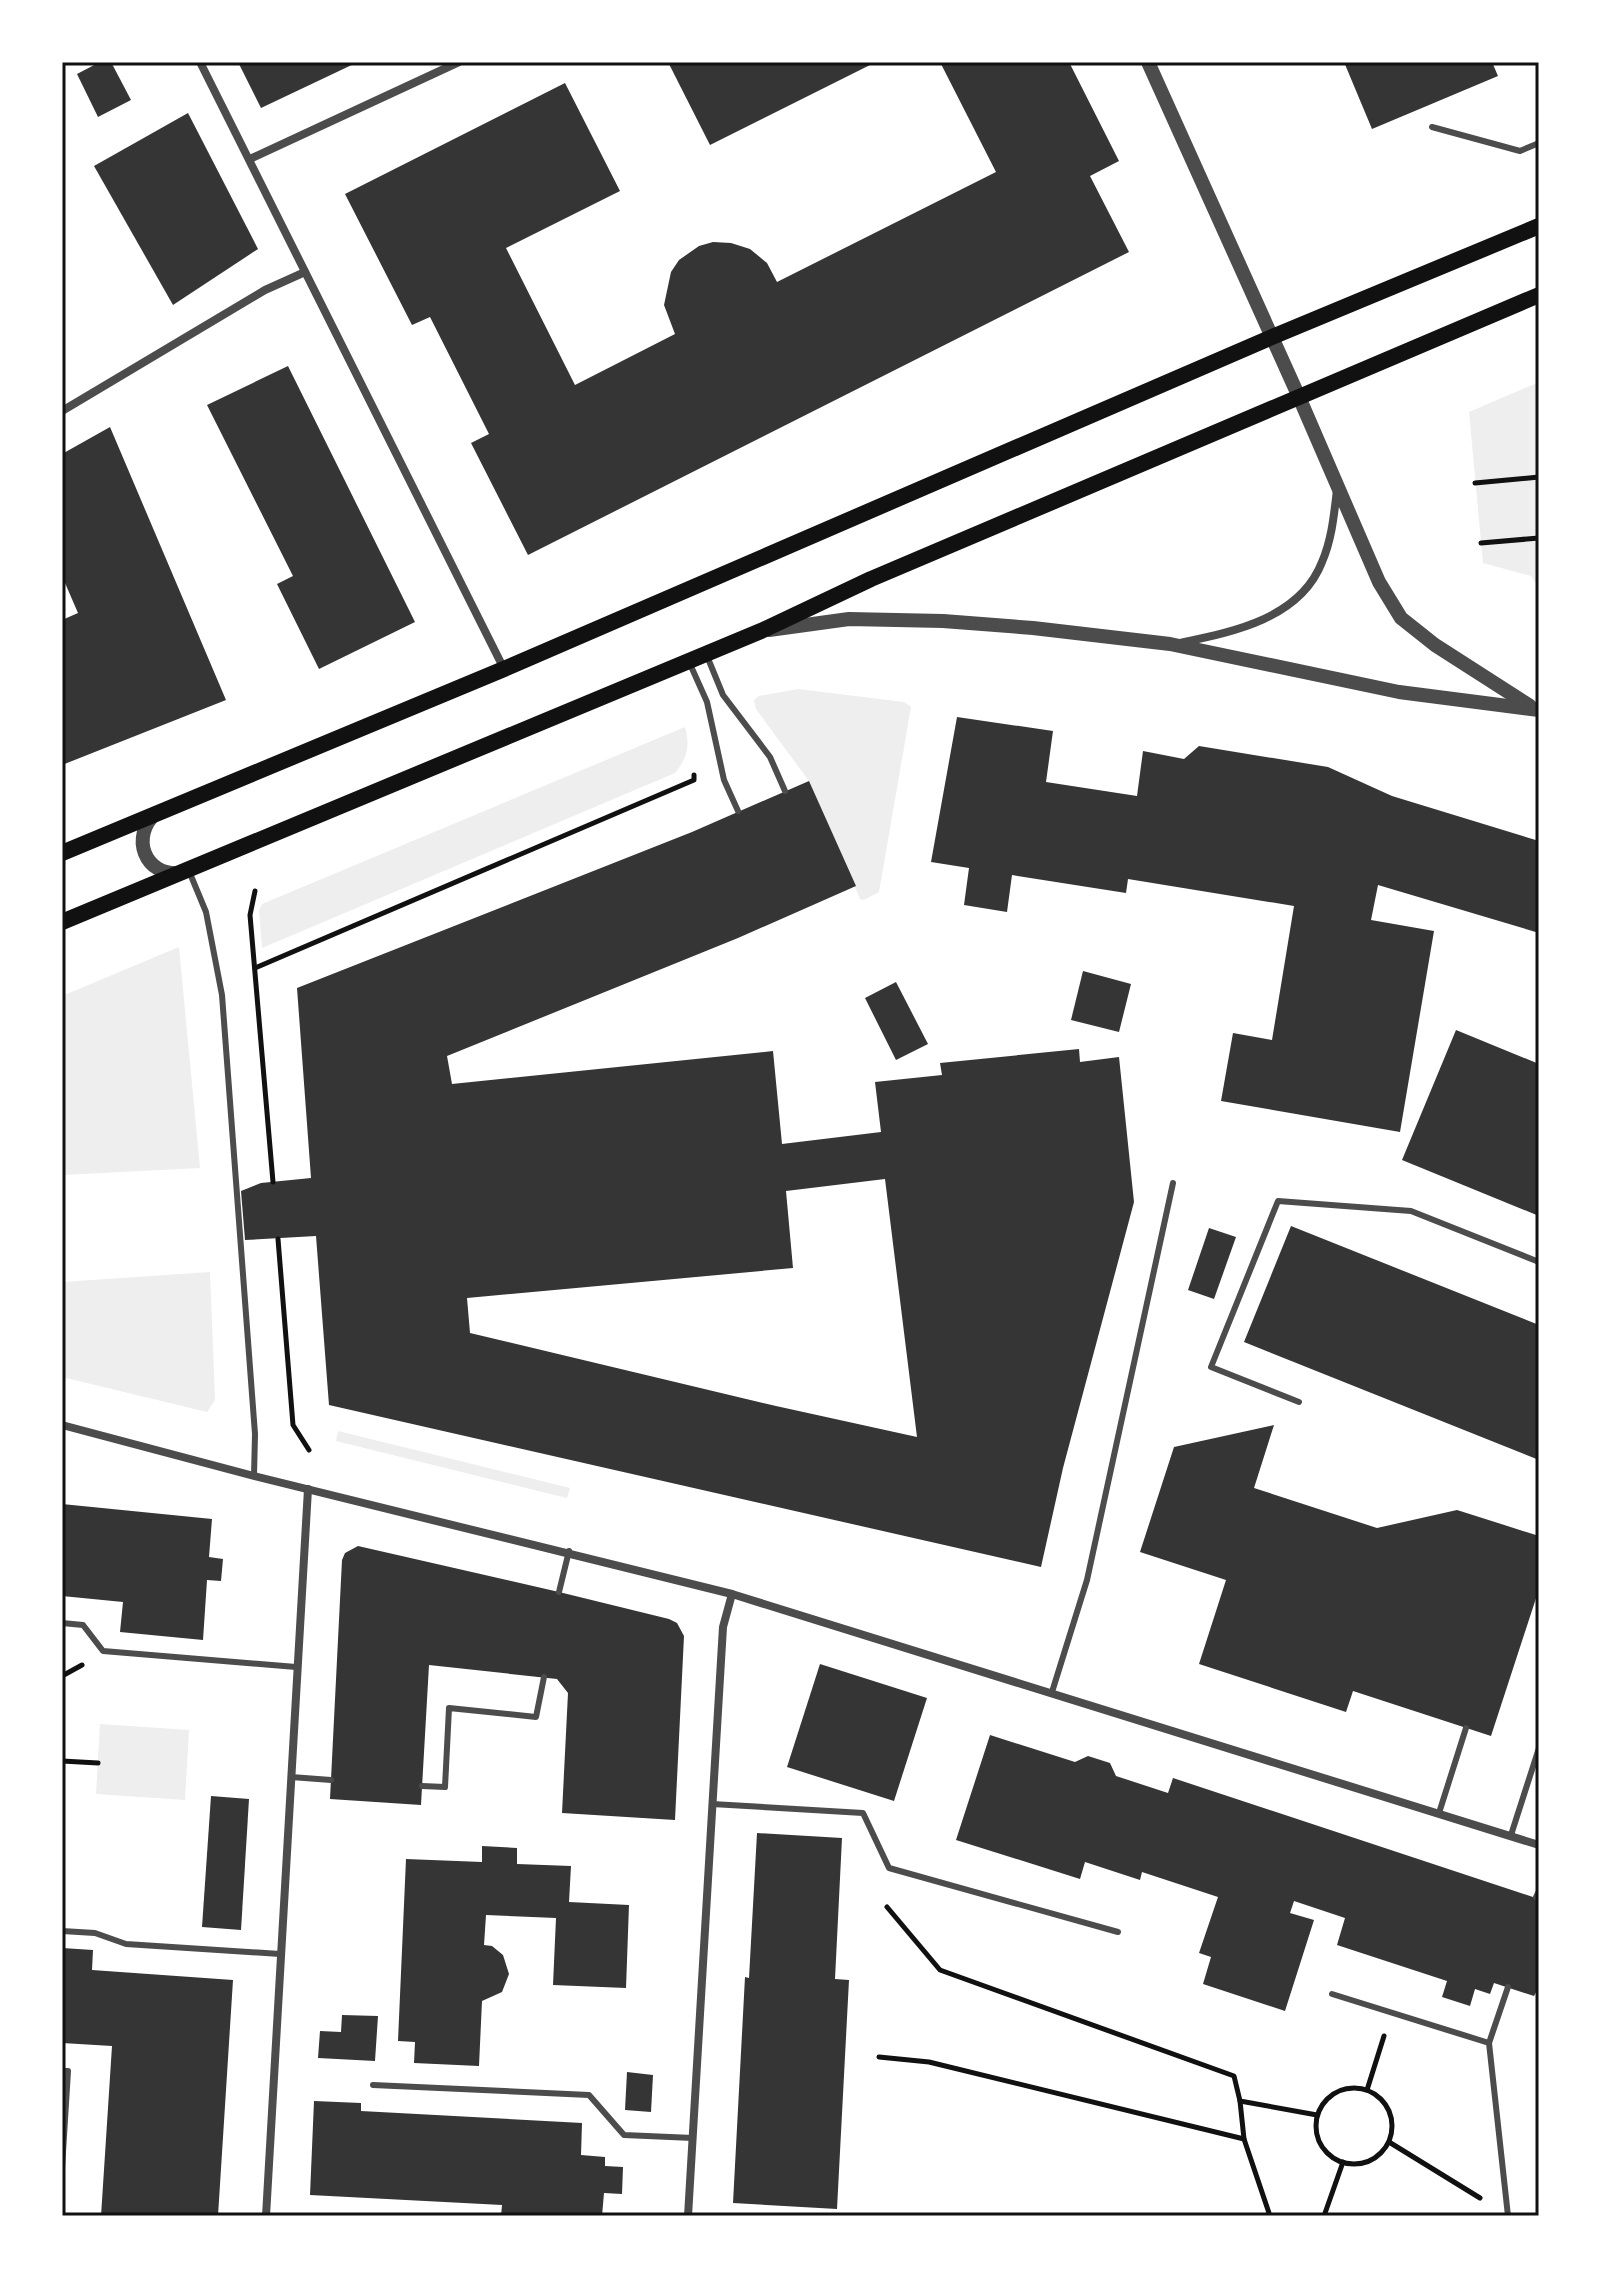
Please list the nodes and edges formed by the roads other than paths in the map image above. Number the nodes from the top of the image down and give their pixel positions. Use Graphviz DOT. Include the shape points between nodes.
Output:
graph roads {
  1 [pos="200,62"];
  2 [pos="459,62"];
  3 [pos="1148,62"];
  4 [pos="1432,127"];
  5 [pos="1539,143"];
  6 [pos="250,159"];
  7 [pos="1539,226"];
  8 [pos="305,272"];
  9 [pos="1539,295"];
  10 [pos="1272,337"];
  11 [pos="1299,397"];
  12 [pos="62,411"];
  13 [pos="1337,487"];
  14 [pos="761,631"];
  15 [pos="1170,644"];
  16 [pos="706,653"];
  17 [pos="689,661"];
  18 [pos="504,669"];
  19 [pos="1536,709"];
  20 [pos="785,791"];
  21 [pos="160,811"];
  22 [pos="738,811"];
  23 [pos="62,853"];
  24 [pos="189,871"];
  25 [pos="62,922"];
  26 [pos="1173,1183"];
  27 [pos="1539,1262"];
  28 [pos="1299,1402"];
  29 [pos="62,1425"];
  30 [pos="254,1476"];
  31 [pos="308,1489"];
  32 [pos="569,1551"];
  33 [pos="559,1592"];
  34 [pos="732,1594"];
  35 [pos="62,1623"];
  36 [pos="296,1667"];
  37 [pos="544,1677"];
  38 [pos="1052,1692"];
  39 [pos="1466,1728"];
  40 [pos="1539,1748"];
  41 [pos="290,1777"];
  42 [pos="331,1780"];
  43 [pos="422,1786"];
  44 [pos="712,1804"];
  45 [pos="1439,1813"];
  46 [pos="1511,1835"];
  47 [pos="1539,1845"];
  48 [pos="62,1931"];
  49 [pos="1118,1932"];
  50 [pos="280,1954"];
  51 [pos="1508,1987"];
  52 [pos="1332,1994"];
  53 [pos="1489,2043"];
  54 [pos="62,2071"];
  55 [pos="373,2085"];
  56 [pos="693,2138"];
  57 [pos="62,2168"];
  58 [pos="266,2216"];
  59 [pos="688,2216"];
  60 [pos="1508,2216"];
  1 -- 6 [label="street"];
  2 -- 6 [label="street"];
  3 -- 10 [label="street"];
  4 -- 5 [label="lane" via="1520,151"];
  6 -- 8 [label="street"];
  7 -- 10 [label="main road"];
  8 -- 12 [label="street" via="265,290"];
  8 -- 18 [label="street"];
  9 -- 11 [label="main road"];
  10 -- 11 [label="street"];
  10 -- 18 [label="main road"];
  11 -- 13 [label="street"];
  11 -- 14 [label="main road"];
  13 -- 15 [label="street" via="1322,565 1302,595 1274,614 1226,633"];
  13 -- 19 [label="street" via="1401,618"];
  14 -- 15 [label="street" via="849,619 943,621"];
  14 -- 16 [label="main road"];
  15 -- 19 [label="street" via="1399,692"];
  16 -- 17 [label="main road"];
  16 -- 20 [label="lane" via="723,695 770,757"];
  17 -- 22 [label="lane" via="707,702 724,780"];
  17 -- 24 [label="main road"];
  18 -- 21 [label="main road"];
  21 -- 23 [label="main road"];
  21 -- 24 [label="street" via="143,832 145,855 166,873"];
  24 -- 25 [label="main road"];
  24 -- 30 [label="lane" via="206,912 222,995"];
  26 -- 38 [label="lane" via="1087,1580"];
  27 -- 28 [label="lane" via="1411,1211 1278,1201 1211,1367"];
  29 -- 30 [label="street"];
  30 -- 31 [label="street"];
  31 -- 32 [label="street"];
  31 -- 36 [label="street"];
  32 -- 33 [label="lane"];
  32 -- 34 [label="street"];
  34 -- 38 [label="street"];
  34 -- 44 [label="street" via="723,1627"];
  35 -- 36 [label="lane" via="83,1625 103,1651"];
  36 -- 41 [label="street"];
  37 -- 43 [label="lane" via="536,1717 449,1708 445,1787"];
  38 -- 45 [label="street"];
  39 -- 45 [label="lane"];
  40 -- 46 [label="lane"];
  41 -- 42 [label="lane"];
  41 -- 50 [label="street"];
  44 -- 49 [label="lane" via="863,1813 889,1868"];
  44 -- 56 [label="street"];
  45 -- 46 [label="street"];
  46 -- 47 [label="street"];
  48 -- 50 [label="lane" via="95,1933 126,1944"];
  50 -- 58 [label="street"];
  51 -- 53 [label="lane"];
  52 -- 53 [label="lane"];
  53 -- 60 [label="lane"];
  54 -- 57 [label="lane" via="68,2071"];
  55 -- 56 [label="lane" via="589,2095 624,2135"];
  56 -- 59 [label="street"];
}
